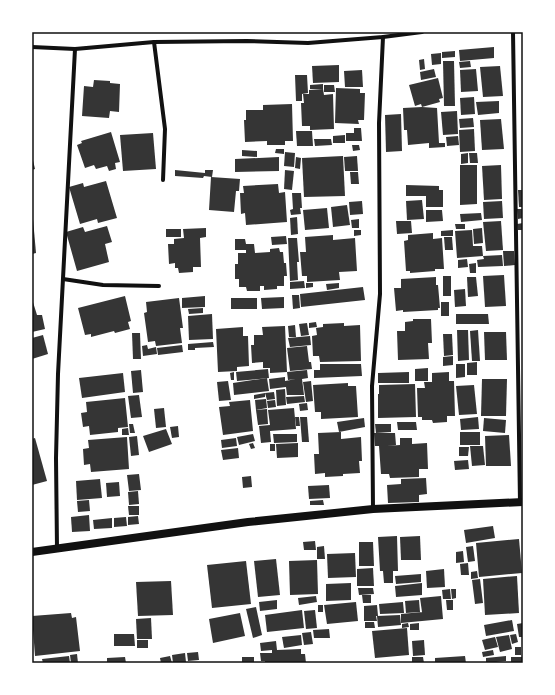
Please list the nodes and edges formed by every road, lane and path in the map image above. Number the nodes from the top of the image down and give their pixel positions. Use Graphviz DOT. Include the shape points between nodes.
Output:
graph roads {
  1 [pos="422,32"];
  2 [pos="512,32"];
  3 [pos="384,37"];
  4 [pos="154,42"];
  5 [pos="32,47"];
  6 [pos="75,49"];
  7 [pos="162,180"];
  8 [pos="63,279"];
  9 [pos="159,286"];
  10 [pos="522,502"];
  11 [pos="373,509"];
  12 [pos="57,548"];
  13 [pos="32,552"];
  1 -- 3 [label="street"];
  2 -- 10 [label="street"];
  3 -- 4 [label="street" via="308,43"];
  3 -- 11 [label="street" via="380,123 380,294 372,386"];
  4 -- 6 [label="street"];
  4 -- 7 [label="street" via="165,129"];
  5 -- 6 [label="street"];
  6 -- 8 [label="street"];
  8 -- 9 [label="street" via="103,285"];
  8 -- 12 [label="street" via="56,443"];
  10 -- 11 [label="main road"];
  11 -- 12 [label="main road" via="248,522"];
  12 -- 13 [label="main road"];
}
